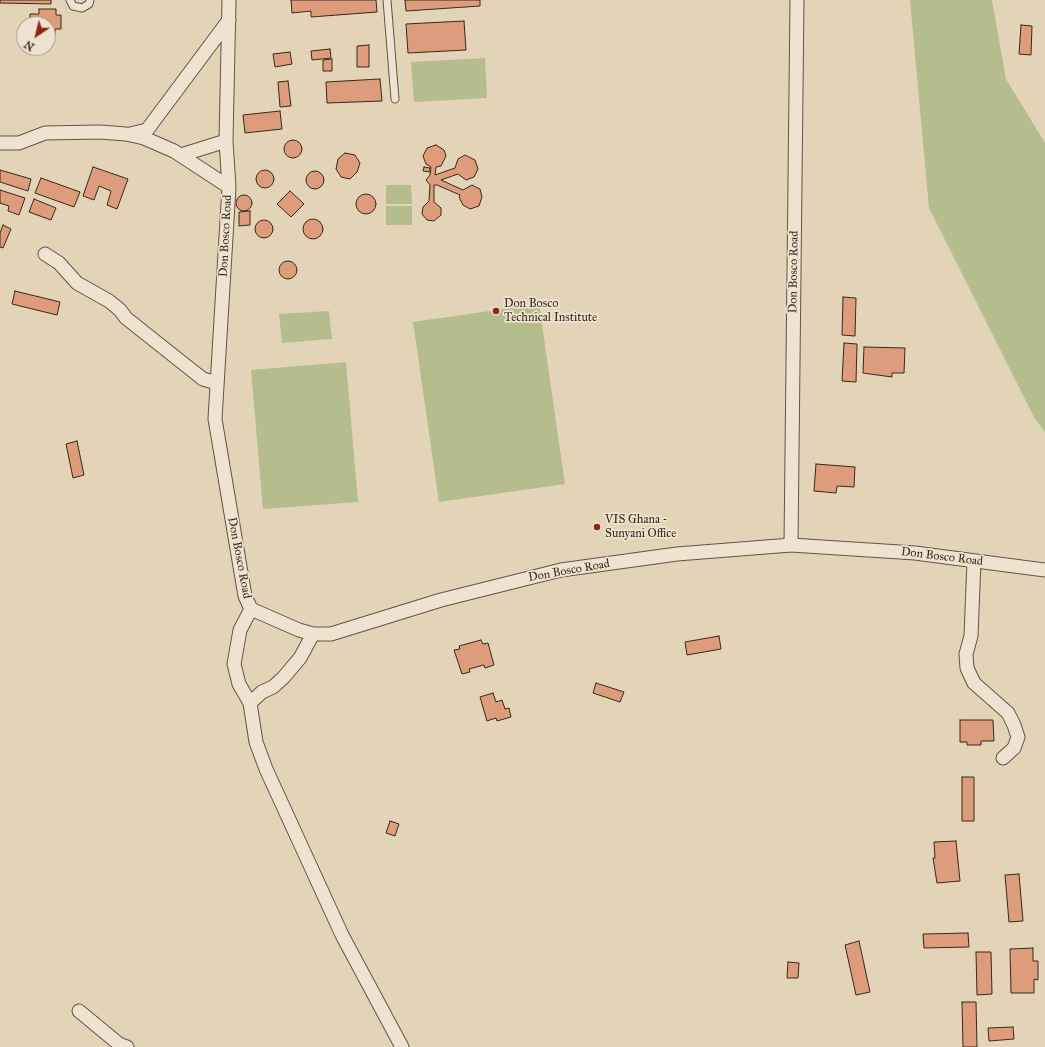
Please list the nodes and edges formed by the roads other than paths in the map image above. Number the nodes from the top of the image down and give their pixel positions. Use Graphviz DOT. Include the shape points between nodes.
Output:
graph roads {
  1 [pos="70,0"];
  2 [pos="90,0"];
  3 [pos="229,0"];
  4 [pos="387,0"];
  5 [pos="798,0"];
  6 [pos="229,20"];
  7 [pos="395,99"];
  8 [pos="126,134"];
  9 [pos="226,141"];
  10 [pos="0,143"];
  11 [pos="181,155"];
  12 [pos="229,187"];
  13 [pos="45,254"];
  14 [pos="217,383"];
  15 [pos="791,545"];
  16 [pos="974,561"];
  17 [pos="1045,570"];
  18 [pos="251,609"];
  19 [pos="313,634"];
  20 [pos="250,703"];
  21 [pos="1003,758"];
  22 [pos="79,1011"];
  23 [pos="127,1047"];
  24 [pos="402,1047"];
  1 -- 2 [label="lane" via="73,6 82,8 89,4"];
  3 -- 6 [label="street, Don Bosco Road"];
  4 -- 7 [label="lane"];
  5 -- 15 [label="street, Don Bosco Road"];
  6 -- 8 [label="street" via="147,130"];
  6 -- 9 [label="street, Don Bosco Road"];
  8 -- 10 [label="street" via="45,133 19,143"];
  8 -- 11 [label="street" via="144,138"];
  9 -- 11 [label="street"];
  9 -- 12 [label="street, Don Bosco Road"];
  11 -- 12 [label="street"];
  12 -- 14 [label="street, Don Bosco Road"];
  13 -- 14 [label="street" via="58,263 77,283 120,310 126,318 194,372"];
  14 -- 18 [label="street, Don Bosco Road" via="215,419 245,596"];
  15 -- 16 [label="street, Don Bosco Road" via="915,553"];
  15 -- 19 [label="street, Don Bosco Road" via="677,554 561,570 441,600 331,634"];
  16 -- 17 [label="street, Don Bosco Road"];
  16 -- 21 [label="street" via="967,668 974,683 1008,714 1014,725 1018,737 1014,748"];
  18 -- 19 [label="street, Don Bosco Road"];
  18 -- 20 [label="street" via="240,630 234,664 239,684"];
  19 -- 20 [label="street" via="300,658 283,678"];
  20 -- 24 [label="street" via="256,742 266,769 342,935"];
  22 -- 23 [label="street" via="119,1044"];
}
